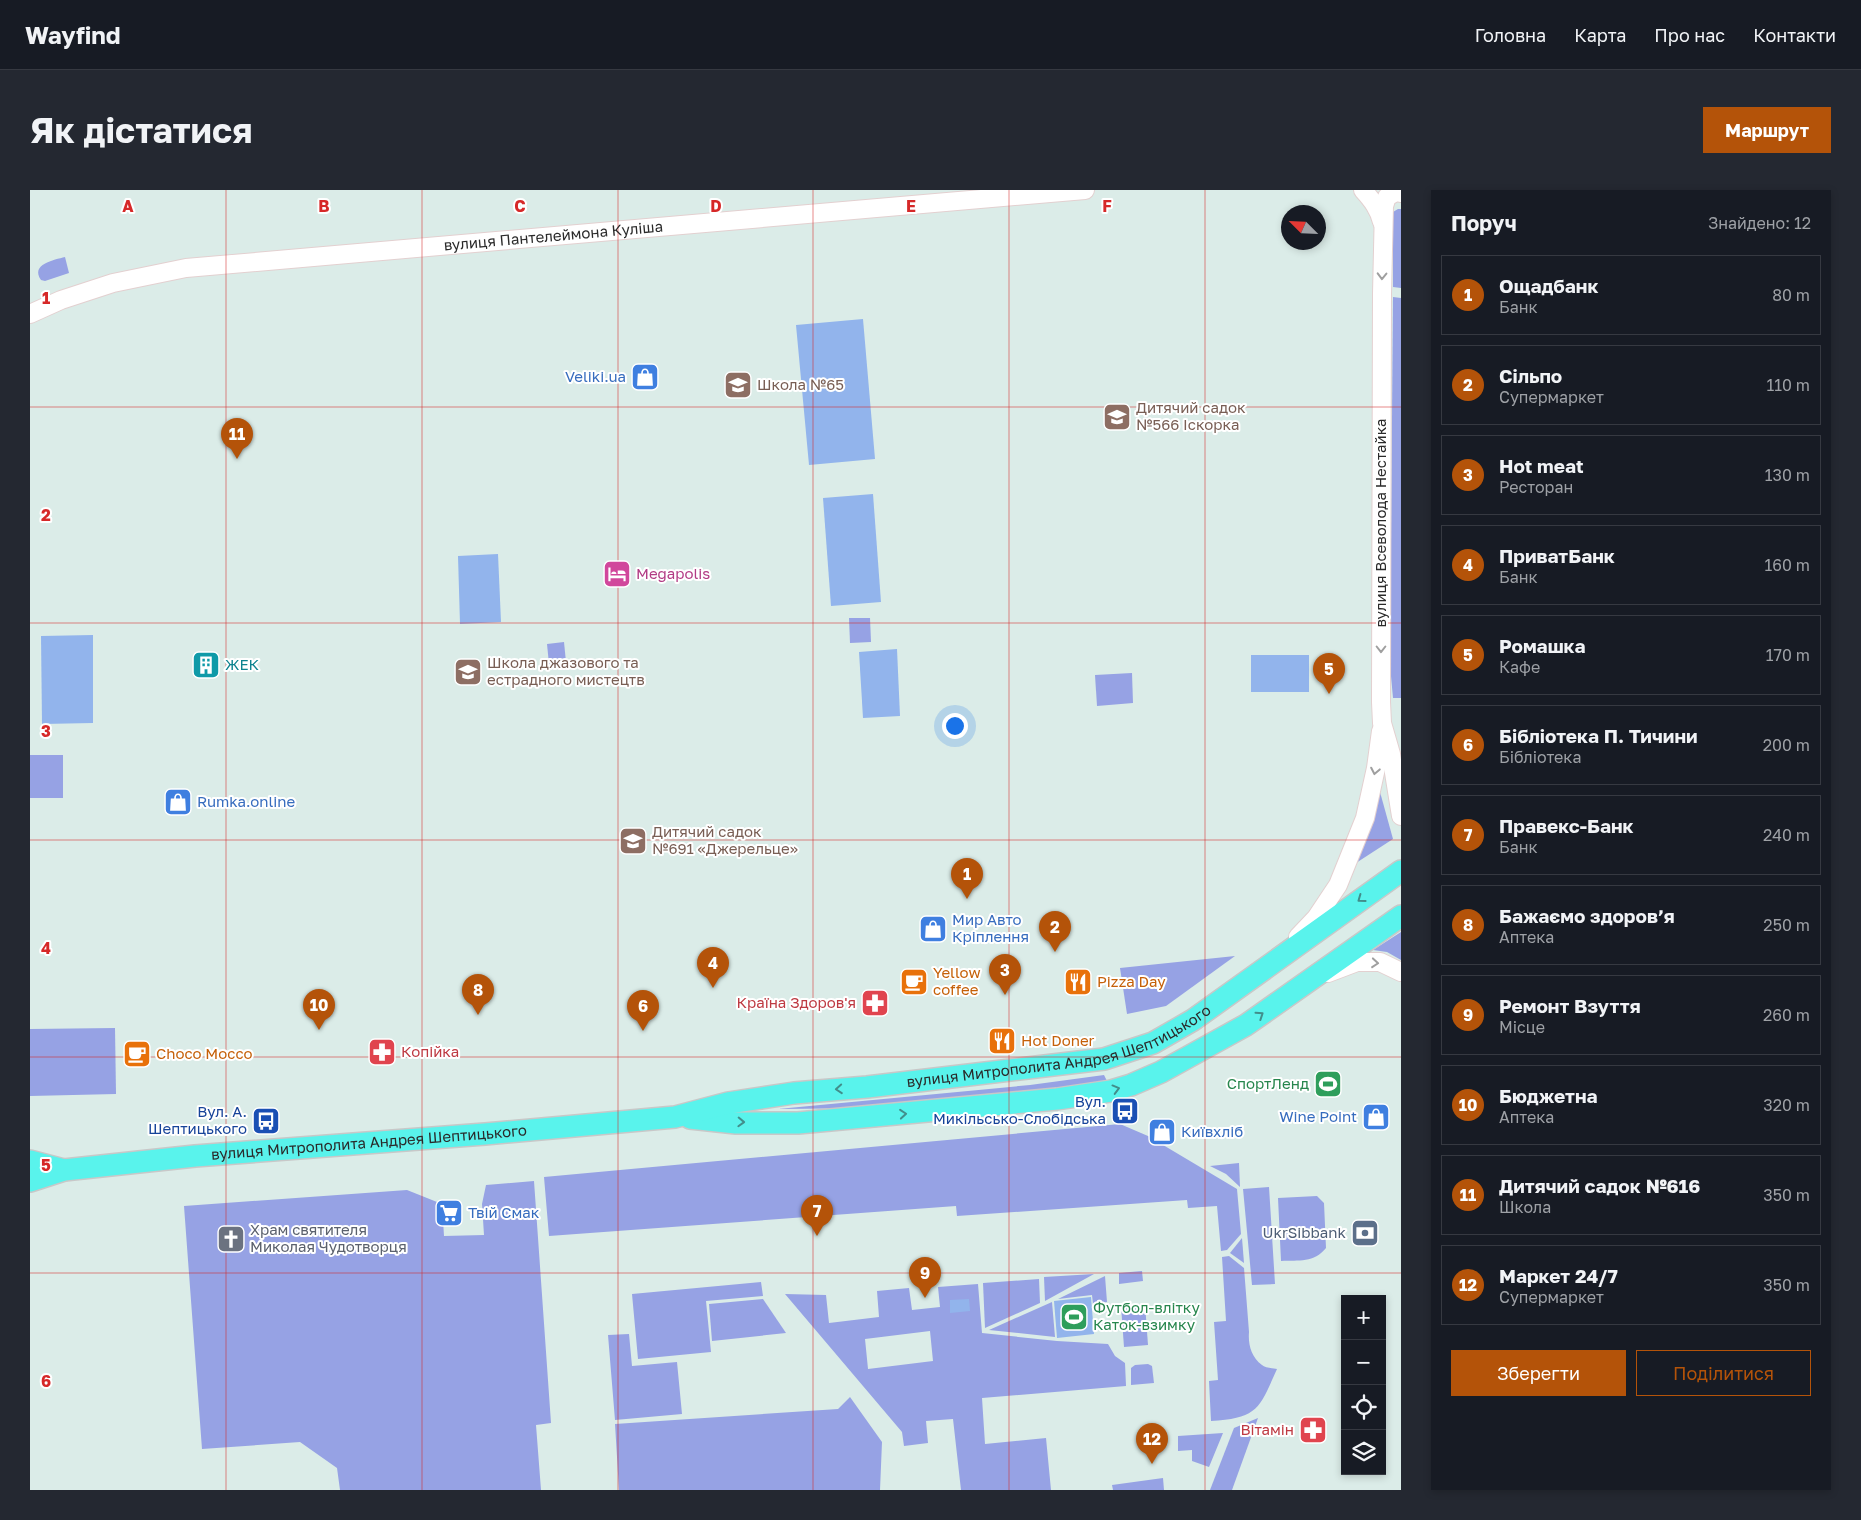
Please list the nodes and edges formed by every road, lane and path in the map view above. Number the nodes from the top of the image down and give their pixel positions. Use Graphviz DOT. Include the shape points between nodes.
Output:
graph roads {
  1 [pos="1085,190"];
  2 [pos="1363,190"];
  3 [pos="1401,193"];
  4 [pos="1383,227"];
  5 [pos="30,314"];
  6 [pos="1382,723"];
  7 [pos="1401,816"];
  8 [pos="1401,870"];
  9 [pos="1401,916"];
  10 [pos="1277,960"];
  11 [pos="1401,972"];
  12 [pos="1315,978"];
  13 [pos="675,1117"];
  14 [pos="30,1161"];
  15 [pos="64,1170"];
  16 [pos="30,1181"];
  1 -- 5 [label="street, вулиця Пантелеймона Куліша" via="186,268 113,283"];
  2 -- 4 [label="street" via="1373,201"];
  3 -- 4 [label="street, вулиця Всеволода Нестайка" via="1387,197"];
  4 -- 6 [label="street, вулиця Всеволода Нестайка, one-way"];
  6 -- 7 [label="street, вулиця Всеволода Нестайка" via="1391,754"];
  6 -- 10 [label="street, one-way" via="1365,818 1338,885 1316,918"];
  8 -- 10 [label="main road, вулиця Митрополита Андрея Шептицького, one-way"];
  9 -- 12 [label="main road, вулиця Митрополита Андрея Шептицького"];
  10 -- 13 [label="main road, вулиця Митрополита Андрея Шептицького, one-way" via="1193,1020 1153,1043 1104,1059 794,1093 728,1103"];
  12 -- 11 [label="street, one-way" via="1357,962 1380,962"];
  13 -- 12 [label="main road, вулиця Митрополита Андрея Шептицького, one-way" via="736,1123 798,1123 1111,1091 1161,1072 1246,1025"];
  13 -- 15 [label="main road, вулиця Митрополита Андрея Шептицького" via="195,1156"];
  14 -- 15 [label="main road, вулиця Митрополита Андрея Шептицького"];
  15 -- 16 [label="main road, вулиця Митрополита Андрея Шептицького"];
}
